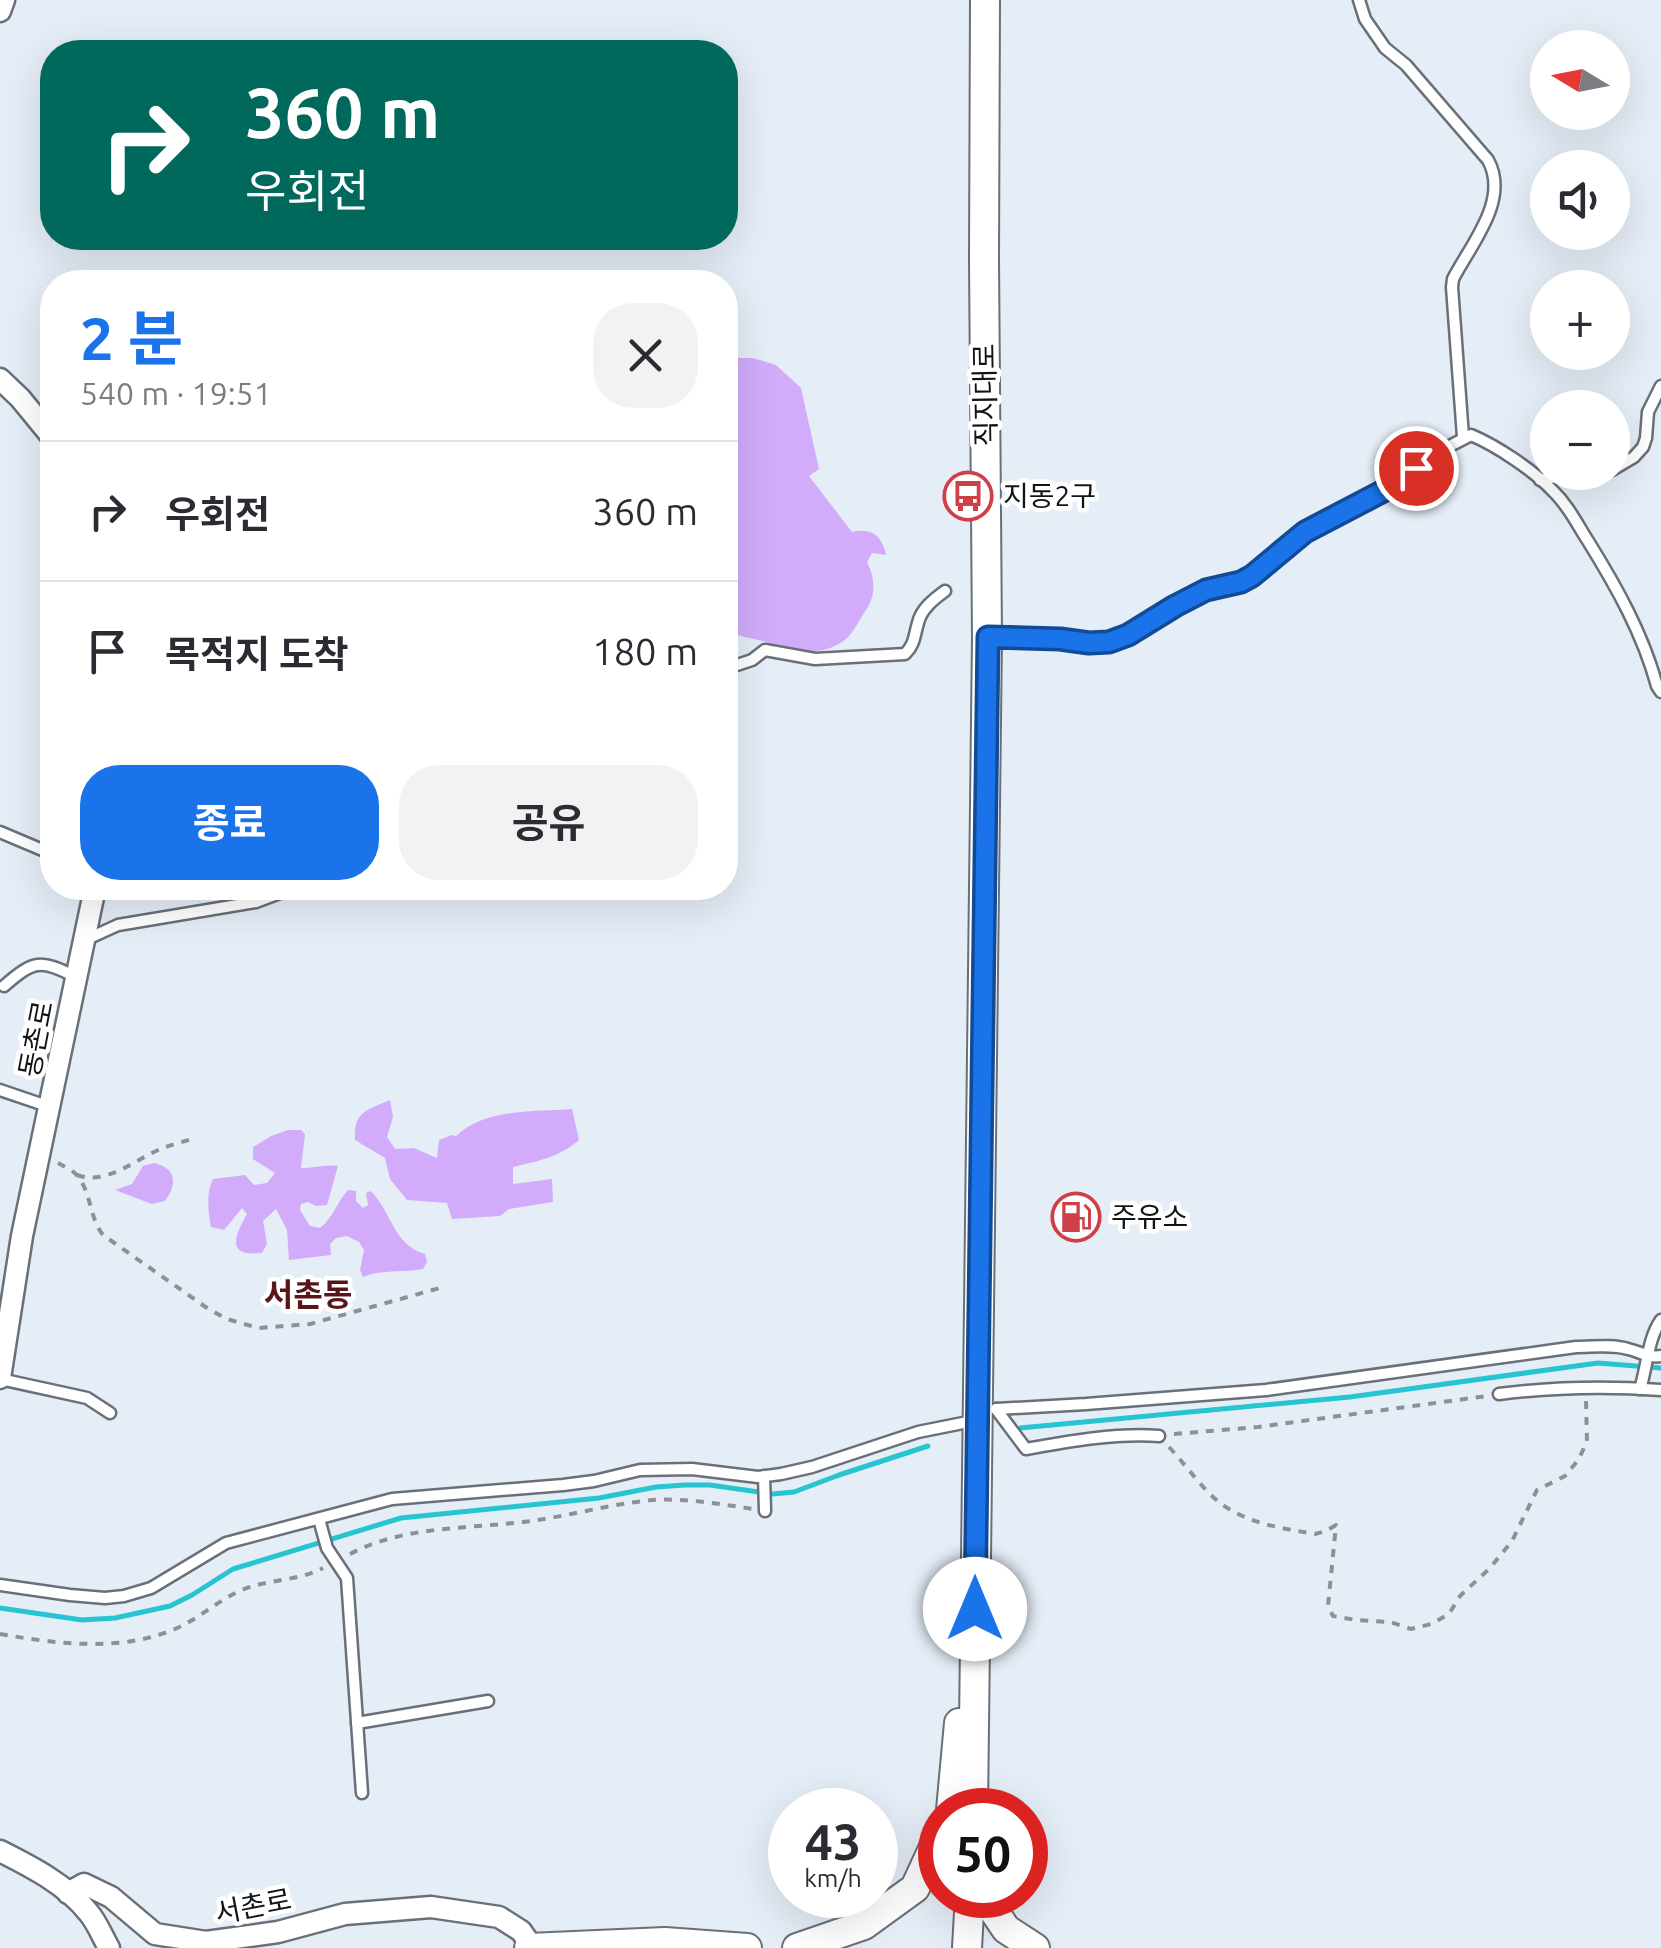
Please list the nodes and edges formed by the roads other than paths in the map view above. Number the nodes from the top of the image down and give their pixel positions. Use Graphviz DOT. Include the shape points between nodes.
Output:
graph roads {
  1 [pos="4,0"];
  2 [pos="985,0"];
  3 [pos="1359,0"];
  4 [pos="0,11"];
  5 [pos="0,379"];
  6 [pos="1661,386"];
  7 [pos="40,422"];
  8 [pos="1463,437"];
  9 [pos="1630,459"];
  10 [pos="1530,473"];
  11 [pos="1551,490"];
  12 [pos="945,590"];
  13 [pos="988,637"];
  14 [pos="738,665"];
  15 [pos="1656,667"];
  16 [pos="1661,692"];
  17 [pos="0,832"];
  18 [pos="40,849"];
  19 [pos="92,900"];
  20 [pos="261,900"];
  21 [pos="84,940"];
  22 [pos="77,977"];
  23 [pos="4,986"];
  24 [pos="0,1090"];
  25 [pos="50,1107"];
  26 [pos="1661,1320"];
  27 [pos="1655,1357"];
  28 [pos="0,1379"];
  29 [pos="1640,1389"];
  30 [pos="1661,1390"];
  31 [pos="1499,1394"];
  32 [pos="110,1413"];
  33 [pos="986,1415"];
  34 [pos="1159,1436"];
  35 [pos="764,1476"];
  36 [pos="765,1510"];
  37 [pos="319,1519"];
  38 [pos="0,1586"];
  39 [pos="974,1685"];
  40 [pos="488,1701"];
  41 [pos="357,1722"];
  42 [pos="953,1788"];
  43 [pos="972,1788"];
  44 [pos="362,1794"];
  45 [pos="0,1851"];
  46 [pos="918,1882"];
  47 [pos="68,1893"];
  48 [pos="969,1918"];
  49 [pos="999,1918"];
  50 [pos="109,1948"];
  51 [pos="531,1948"];
  52 [pos="746,1948"];
  53 [pos="797,1948"];
  54 [pos="967,1948"];
  55 [pos="1035,1948"];
  1 -- 4 [label="street"];
  2 -- 13 [label="main road, 직지대로"];
  3 -- 8 [label="lane" via="1385,48 1494,170 1493,204 1452,287"];
  5 -- 7 [label="street"];
  6 -- 9 [label="lane" via="1648,412 1643,447"];
  8 -- 10 [label="lane" via="1496,448"];
  8 -- 13 [label="lane" via="1391,487 1305,532 1252,576 1206,590 1128,635 1089,643"];
  11 -- 15 [label="lane" via="1598,556"];
  12 -- 14 [label="lane" via="922,612 914,646 905,654 816,660 766,650"];
  13 -- 33 [label="main road, 직지대로"];
  15 -- 16 [label="lane"];
  17 -- 18 [label="lane"];
  19 -- 21 [label="street, 동촌로"];
  20 -- 21 [label="lane" via="118,925"];
  21 -- 22 [label="street, 동촌로"];
  22 -- 23 [label="lane" via="38,963"];
  22 -- 25 [label="street, 동촌로"];
  24 -- 25 [label="lane"];
  25 -- 28 [label="street, 동촌로"];
  26 -- 27 [label="lane" via="1651,1337"];
  27 -- 29 [label="lane"];
  27 -- 33 [label="lane" via="1627,1348 1576,1347 1266,1390"];
  28 -- 32 [label="lane" via="86,1398"];
  29 -- 30 [label="lane"];
  29 -- 31 [label="lane"];
  33 -- 34 [label="lane" via="1026,1449"];
  33 -- 35 [label="lane"];
  33 -- 39 [label="main road, 직지대로"];
  35 -- 36 [label="lane"];
  35 -- 37 [label="lane" via="640,1470 563,1485 392,1499"];
  37 -- 38 [label="lane" via="226,1543 136,1594 70,1596"];
  37 -- 41 [label="lane" via="327,1548 347,1578"];
  39 -- 42 [label="main road" via="957,1728"];
  39 -- 43 [label="main road, 직지대로"];
  40 -- 41 [label="lane"];
  41 -- 44 [label="lane"];
  45 -- 47 [label="street, 서촌로"];
  46 -- 53 [label="main road" via="864,1925"];
  47 -- 50 [label="street"];
  47 -- 51 [label="street, 서촌로" via="84,1884 155,1934 206,1942 345,1914 431,1907 499,1917 521,1931"];
  48 -- 54 [label="main road"];
  49 -- 55 [label="main road"];
  51 -- 52 [label="main road" via="665,1942"];
}
